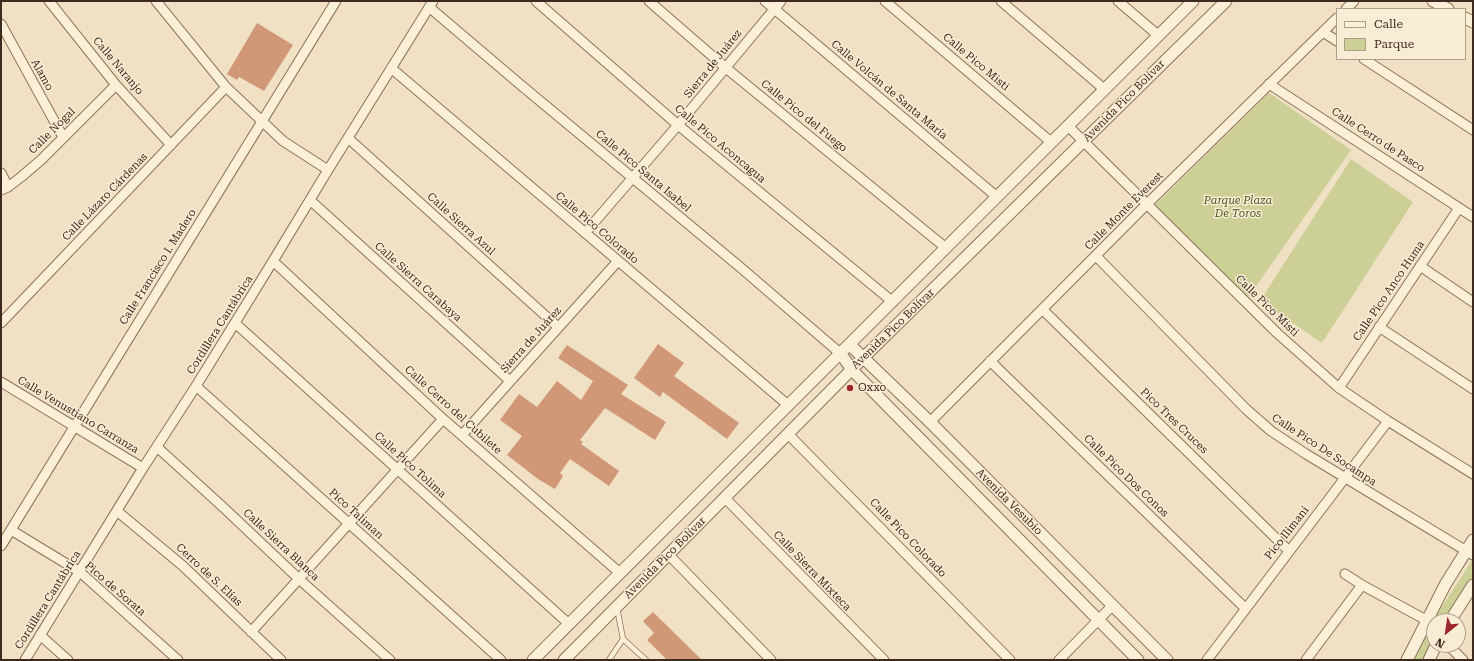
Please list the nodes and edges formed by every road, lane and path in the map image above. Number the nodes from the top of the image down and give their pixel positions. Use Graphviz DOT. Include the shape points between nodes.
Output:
graph roads {
  1 [pos="49,1"];
  2 [pos="156,1"];
  3 [pos="336,1"];
  4 [pos="536,1"];
  5 [pos="649,1"];
  6 [pos="765,1"];
  7 [pos="781,1"];
  8 [pos="885,1"];
  9 [pos="1001,1"];
  10 [pos="1118,1"];
  11 [pos="1193,1"];
  12 [pos="1226,1"];
  13 [pos="1433,1"];
  14 [pos="431,4"];
  15 [pos="774,8"];
  16 [pos="1446,8"];
  17 [pos="1336,19"];
  18 [pos="1,24"];
  19 [pos="1323,32"];
  20 [pos="1159,36"];
  21 [pos="1336,40"];
  22 [pos="1366,60"];
  23 [pos="391,68"];
  24 [pos="726,68"];
  25 [pos="1269,84"];
  26 [pos="116,85"];
  27 [pos="226,87"];
  28 [pos="1104,89"];
  29 [pos="262,122"];
  30 [pos="678,125"];
  31 [pos="1068,126"];
  32 [pos="1473,130"];
  33 [pos="63,137"];
  34 [pos="348,138"];
  35 [pos="1051,142"];
  36 [pos="1084,142"];
  37 [pos="171,145"];
  38 [pos="328,170"];
  39 [pos="1,173"];
  40 [pos="633,178"];
  41 [pos="5,188"];
  42 [pos="997,197"];
  43 [pos="310,200"];
  44 [pos="1147,204"];
  45 [pos="1459,208"];
  46 [pos="1473,217"];
  47 [pos="585,233"];
  48 [pos="946,248"];
  49 [pos="1096,256"];
  50 [pos="273,261"];
  51 [pos="618,261"];
  52 [pos="1420,266"];
  53 [pos="893,302"];
  54 [pos="1473,302"];
  55 [pos="1043,310"];
  56 [pos="1,323"];
  57 [pos="235,323"];
  58 [pos="558,327"];
  59 [pos="1379,327"];
  60 [pos="850,345"];
  61 [pos="841,354"];
  62 [pos="864,357"];
  63 [pos="990,361"];
  64 [pos="852,370"];
  65 [pos="510,381"];
  66 [pos="1,382"];
  67 [pos="196,386"];
  68 [pos="1339,388"];
  69 [pos="1473,388"];
  70 [pos="788,406"];
  71 [pos="443,419"];
  72 [pos="1388,421"];
  73 [pos="930,422"];
  74 [pos="74,426"];
  75 [pos="788,434"];
  76 [pos="462,435"];
  77 [pos="157,447"];
  78 [pos="143,468"];
  79 [pos="397,469"];
  80 [pos="1473,474"];
  81 [pos="1345,478"];
  82 [pos="725,498"];
  83 [pos="117,511"];
  84 [pos="348,524"];
  85 [pos="11,530"];
  86 [pos="1473,540"];
  87 [pos="1,546"];
  88 [pos="1289,550"];
  89 [pos="1469,553"];
  90 [pos="669,555"];
  91 [pos="80,572"];
  92 [pos="620,574"];
  93 [pos="1345,574"];
  94 [pos="299,579"];
  95 [pos="1362,585"];
  96 [pos="1473,585"];
  97 [pos="1112,606"];
  98 [pos="616,608"];
  99 [pos="1245,608"];
  100 [pos="1430,613"];
  101 [pos="1455,613"];
  102 [pos="1098,620"];
  103 [pos="1426,620"];
  104 [pos="569,624"];
  105 [pos="251,632"];
  106 [pos="40,635"];
  107 [pos="623,639"];
  108 [pos="25,660"];
  109 [pos="68,660"];
  110 [pos="178,660"];
  111 [pos="281,660"];
  112 [pos="390,660"];
  113 [pos="501,660"];
  114 [pos="533,660"];
  115 [pos="564,660"];
  116 [pos="609,660"];
  117 [pos="646,660"];
  118 [pos="771,660"];
  119 [pos="884,660"];
  120 [pos="1010,660"];
  121 [pos="1059,660"];
  122 [pos="1138,660"];
  123 [pos="1167,660"];
  124 [pos="1206,660"];
  125 [pos="1306,660"];
  126 [pos="1407,660"];
  1 -- 26 [label="street, Calle Naranjo"];
  2 -- 27 [label="street"];
  3 -- 29 [label="street, Calle Francisco I. Madero"];
  4 -- 30 [label="street, Calle Pico Aconcagua"];
  5 -- 24 [label="street, Calle Pico del Fuego"];
  6 -- 15 [label="street, Calle Volcán de Santa María"];
  7 -- 15 [label="street, Sierra de Juárez"];
  8 -- 35 [label="street, Calle Pico Misti"];
  9 -- 28 [label="street"];
  10 -- 20 [label="street"];
  11 -- 20 [label="street, Avenida Pico Bolívar"];
  12 -- 36 [label="street, Avenida Pico Bolívar"];
  13 -- 16 [label="street"];
  14 -- 23 [label="street, Cordillera Cantábrica"];
  14 -- 40 [label="street, Calle Pico Santa Isabel"];
  15 -- 24 [label="street, Sierra de Juárez"];
  15 -- 42 [label="street, Calle Volcán de Santa María"];
  17 -- 19 [label="street, Calle Monte Everest"];
  18 -- 33 [label="street, Alamo"];
  19 -- 21 [label="street"];
  19 -- 25 [label="street, Calle Monte Everest"];
  20 -- 28 [label="street, Avenida Pico Bolívar"];
  22 -- 32 [label="street"];
  23 -- 34 [label="street, Cordillera Cantábrica"];
  23 -- 47 [label="street, Calle Pico Colorado"];
  24 -- 30 [label="street, Sierra de Juárez"];
  24 -- 48 [label="street, Calle Pico del Fuego"];
  25 -- 44 [label="street, Calle Monte Everest"];
  25 -- 45 [label="street, Calle Cerro de Pasco"];
  26 -- 33 [label="street, Calle Nogal"];
  26 -- 37 [label="street, Calle Naranjo"];
  27 -- 29 [label="street"];
  27 -- 37 [label="street, Calle Lázaro Cárdenas"];
  28 -- 31 [label="street, Avenida Pico Bolívar"];
  29 -- 38 [label="street" via="283,141"];
  29 -- 74 [label="street, Calle Francisco I. Madero"];
  30 -- 40 [label="street, Sierra de Juárez"];
  30 -- 53 [label="street, Calle Pico Aconcagua"];
  31 -- 35 [label="street, Avenida Pico Bolívar"];
  31 -- 36 [label="street, Calle Pico Misti"];
  33 -- 41 [label="street, Calle Nogal" via="41,160"];
  34 -- 38 [label="street, Cordillera Cantábrica"];
  34 -- 58 [label="street, Calle Sierra Azul"];
  35 -- 42 [label="street, Avenida Pico Bolívar"];
  36 -- 44 [label="street, Calle Pico Misti"];
  36 -- 62 [label="street, Avenida Pico Bolívar"];
  37 -- 56 [label="street, Calle Lázaro Cárdenas"];
  38 -- 43 [label="street, Cordillera Cantábrica"];
  39 -- 41 [label="street"];
  40 -- 47 [label="street, Sierra de Juárez"];
  40 -- 61 [label="street, Calle Pico Santa Isabel"];
  42 -- 48 [label="street, Avenida Pico Bolívar"];
  43 -- 50 [label="street, Cordillera Cantábrica"];
  43 -- 65 [label="street, Calle Sierra Carabaya"];
  44 -- 49 [label="street, Calle Monte Everest"];
  44 -- 68 [label="street, Calle Pico Misti" via="1277,333"];
  45 -- 46 [label="street, Calle Cerro de Pasco"];
  45 -- 52 [label="street, Calle Pico Anco Huma"];
  47 -- 51 [label="street, Calle Pico Colorado"];
  48 -- 53 [label="street, Avenida Pico Bolívar"];
  49 -- 55 [label="street, Calle Monte Everest"];
  49 -- 81 [label="street, Calle Pico De Socampa" via="1259,421 1283,440"];
  50 -- 57 [label="street, Cordillera Cantábrica"];
  50 -- 71 [label="street, Calle Cerro del Cubilete"];
  51 -- 58 [label="street, Sierra de Juárez"];
  51 -- 70 [label="street, Calle Pico Colorado"];
  52 -- 54 [label="street"];
  52 -- 59 [label="street, Calle Pico Anco Huma"];
  53 -- 60 [label="street, Avenida Pico Bolívar"];
  55 -- 63 [label="street, Calle Monte Everest"];
  55 -- 88 [label="street, Pico Tres Cruces"];
  57 -- 67 [label="street, Cordillera Cantábrica"];
  57 -- 79 [label="street, Calle Pico Tolima"];
  58 -- 65 [label="street, Sierra de Juárez"];
  59 -- 68 [label="street, Calle Pico Anco Huma"];
  59 -- 69 [label="street"];
  60 -- 61 [label="street, Avenida Pico Bolívar"];
  60 -- 62 [label="street, Avenida Vesubio"];
  61 -- 64 [label="street, Avenida Vesubio"];
  61 -- 70 [label="street, Avenida Pico Bolívar"];
  62 -- 64 [label="street, Avenida Pico Bolívar"];
  62 -- 73 [label="street, Avenida Vesubio"];
  63 -- 73 [label="street, Calle Monte Everest"];
  63 -- 99 [label="street, Calle Pico Dos Conos"];
  64 -- 75 [label="street, Avenida Pico Bolívar"];
  64 -- 102 [label="street, Avenida Vesubio"];
  65 -- 76 [label="street, Sierra de Juárez"];
  66 -- 74 [label="street, Calle Venustiano Carranza"];
  67 -- 77 [label="street, Cordillera Cantábrica"];
  67 -- 84 [label="street, Pico Taliman"];
  68 -- 72 [label="street, Calle Pico Misti"];
  70 -- 92 [label="street, Avenida Pico Bolívar"];
  71 -- 76 [label="street, Calle Cerro del Cubilete"];
  71 -- 79 [label="street"];
  72 -- 80 [label="street, Calle Pico Misti"];
  72 -- 81 [label="street, Pico Ilimani"];
  73 -- 97 [label="street, Avenida Vesubio"];
  74 -- 78 [label="street, Calle Venustiano Carranza"];
  74 -- 85 [label="street, Calle Francisco I. Madero"];
  75 -- 82 [label="street, Avenida Pico Bolívar"];
  75 -- 120 [label="street, Calle Pico Colorado"];
  76 -- 92 [label="street, Calle Cerro del Cubilete"];
  77 -- 78 [label="street, Cordillera Cantábrica"];
  77 -- 94 [label="street, Calle Sierra Blanca"];
  78 -- 83 [label="street, Cordillera Cantábrica"];
  79 -- 84 [label="street"];
  79 -- 104 [label="street, Calle Pico Tolima"];
  81 -- 88 [label="street, Pico Ilimani"];
  81 -- 89 [label="street, Calle Pico De Socampa"];
  82 -- 90 [label="street, Avenida Pico Bolívar"];
  82 -- 119 [label="street, Calle Sierra Mixteca"];
  83 -- 91 [label="street, Cordillera Cantábrica"];
  83 -- 105 [label="street, Cerro de S. Elías" via="183,566"];
  84 -- 94 [label="street"];
  84 -- 113 [label="street, Pico Taliman"];
  85 -- 87 [label="street, Calle Francisco I. Madero"];
  85 -- 91 [label="street, Pico de Sorata"];
  86 -- 89 [label="street"];
  88 -- 99 [label="street, Pico Ilimani"];
  89 -- 100 [label="street" via="1445,585"];
  90 -- 98 [label="street, Avenida Pico Bolívar"];
  90 -- 118 [label="street"];
  91 -- 106 [label="street, Cordillera Cantábrica"];
  91 -- 110 [label="street, Pico de Sorata"];
  92 -- 104 [label="street, Avenida Pico Bolívar"];
  93 -- 95 [label="street"];
  94 -- 105 [label="street"];
  94 -- 112 [label="street, Calle Sierra Blanca"];
  95 -- 103 [label="street"];
  95 -- 125 [label="street"];
  96 -- 101 [label="street"];
  97 -- 102 [label="street"];
  97 -- 123 [label="street, Avenida Vesubio"];
  98 -- 107 [label="lane"];
  98 -- 115 [label="street, Avenida Pico Bolívar"];
  99 -- 124 [label="street, Pico Ilimani"];
  102 -- 121 [label="street"];
  102 -- 122 [label="street, Avenida Vesubio"];
  103 -- 126 [label="street"];
  104 -- 114 [label="street, Avenida Pico Bolívar"];
  105 -- 111 [label="street, Cerro de S. Elías"];
  106 -- 108 [label="street, Cordillera Cantábrica"];
  106 -- 109 [label="street"];
  107 -- 116 [label="lane"];
  107 -- 117 [label="lane"];
}
